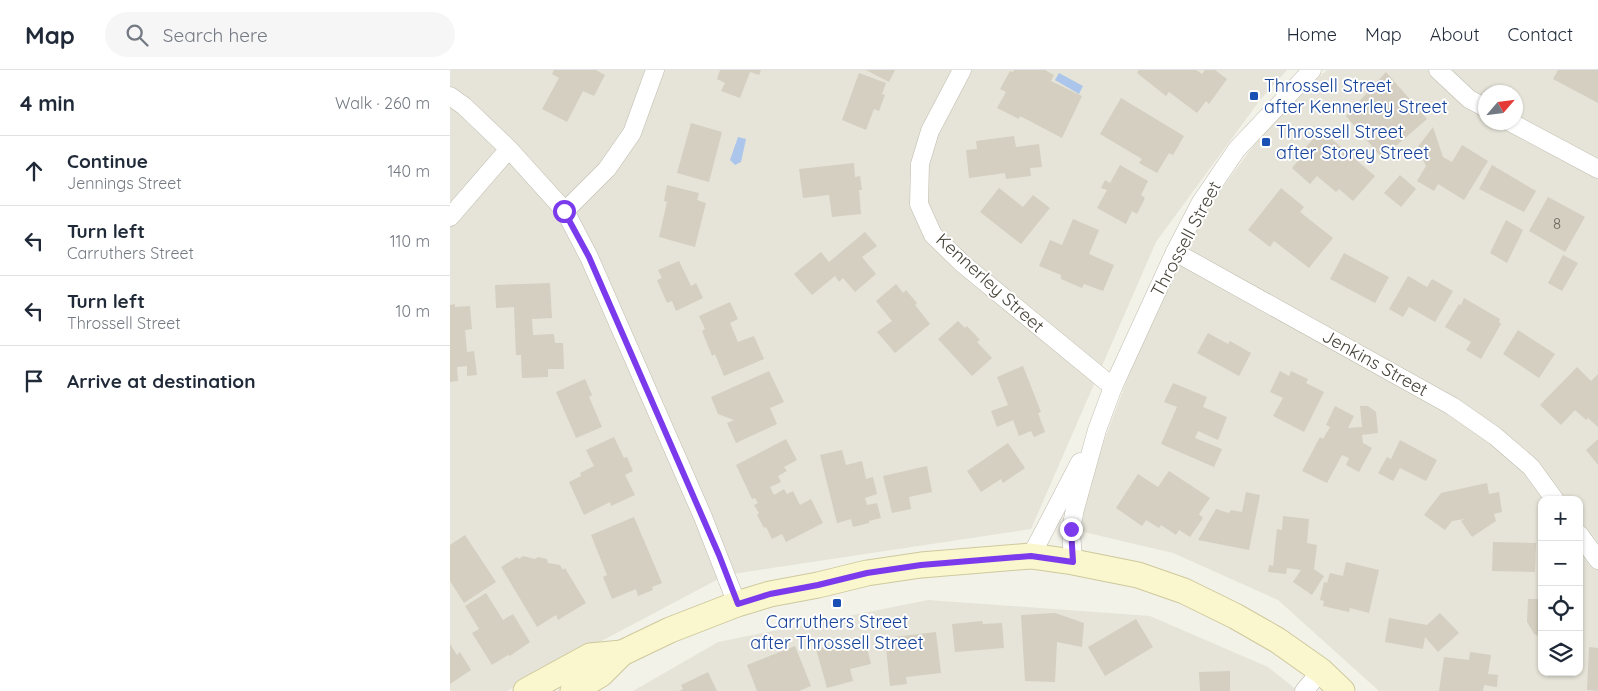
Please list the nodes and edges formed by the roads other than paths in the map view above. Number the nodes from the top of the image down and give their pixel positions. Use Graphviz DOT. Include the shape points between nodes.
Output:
graph roads {
  1 [pos="655,70"];
  2 [pos="962,70"];
  3 [pos="1312,70"];
  4 [pos="1438,70"];
  5 [pos="450,96"];
  6 [pos="1478,104"];
  7 [pos="1523,129"];
  8 [pos="509,149"];
  9 [pos="1598,169"];
  10 [pos="564,211"];
  11 [pos="450,216"];
  12 [pos="1175,252"];
  13 [pos="1113,387"];
  14 [pos="1096,430"];
  15 [pos="1552,496"];
  16 [pos="1583,539"];
  17 [pos="1031,556"];
  18 [pos="1598,560"];
  19 [pos="1073,562"];
  20 [pos="738,604"];
  21 [pos="622,653"];
  22 [pos="1321,671"];
  23 [pos="526,691"];
  24 [pos="573,691"];
  25 [pos="1304,691"];
  26 [pos="1342,691"];
  1 -- 10 [label="street" via="632,133 607,169"];
  2 -- 13 [label="street, Kennerley Street" via="930,131 920,164 919,204 933,235 963,264"];
  3 -- 12 [label="street, Throssell Street" via="1237,149 1201,202"];
  4 -- 6 [label="street"];
  5 -- 8 [label="street"];
  7 -- 9 [label="street"];
  8 -- 10 [label="street"];
  8 -- 11 [label="street"];
  10 -- 20 [label="street" via="593,265"];
  12 -- 13 [label="street, Throssell Street"];
  12 -- 15 [label="street, Jenkins Street" via="1452,406 1495,436 1531,467"];
  13 -- 14 [label="street, Throssell Street"];
  14 -- 17 [label="street, Throssell Street"];
  14 -- 19 [label="street, Throssell Street" via="1071,529"];
  16 -- 18 [label="street"];
  17 -- 19 [label="main road"];
  17 -- 20 [label="main road" via="962,560 867,573"];
  19 -- 22 [label="main road" via="1138,575 1184,591 1277,640"];
  20 -- 21 [label="main road" via="670,630"];
  21 -- 23 [label="main road" via="590,656"];
  21 -- 24 [label="main road" via="601,674"];
  22 -- 25 [label="street"];
  22 -- 26 [label="main road"];
}
